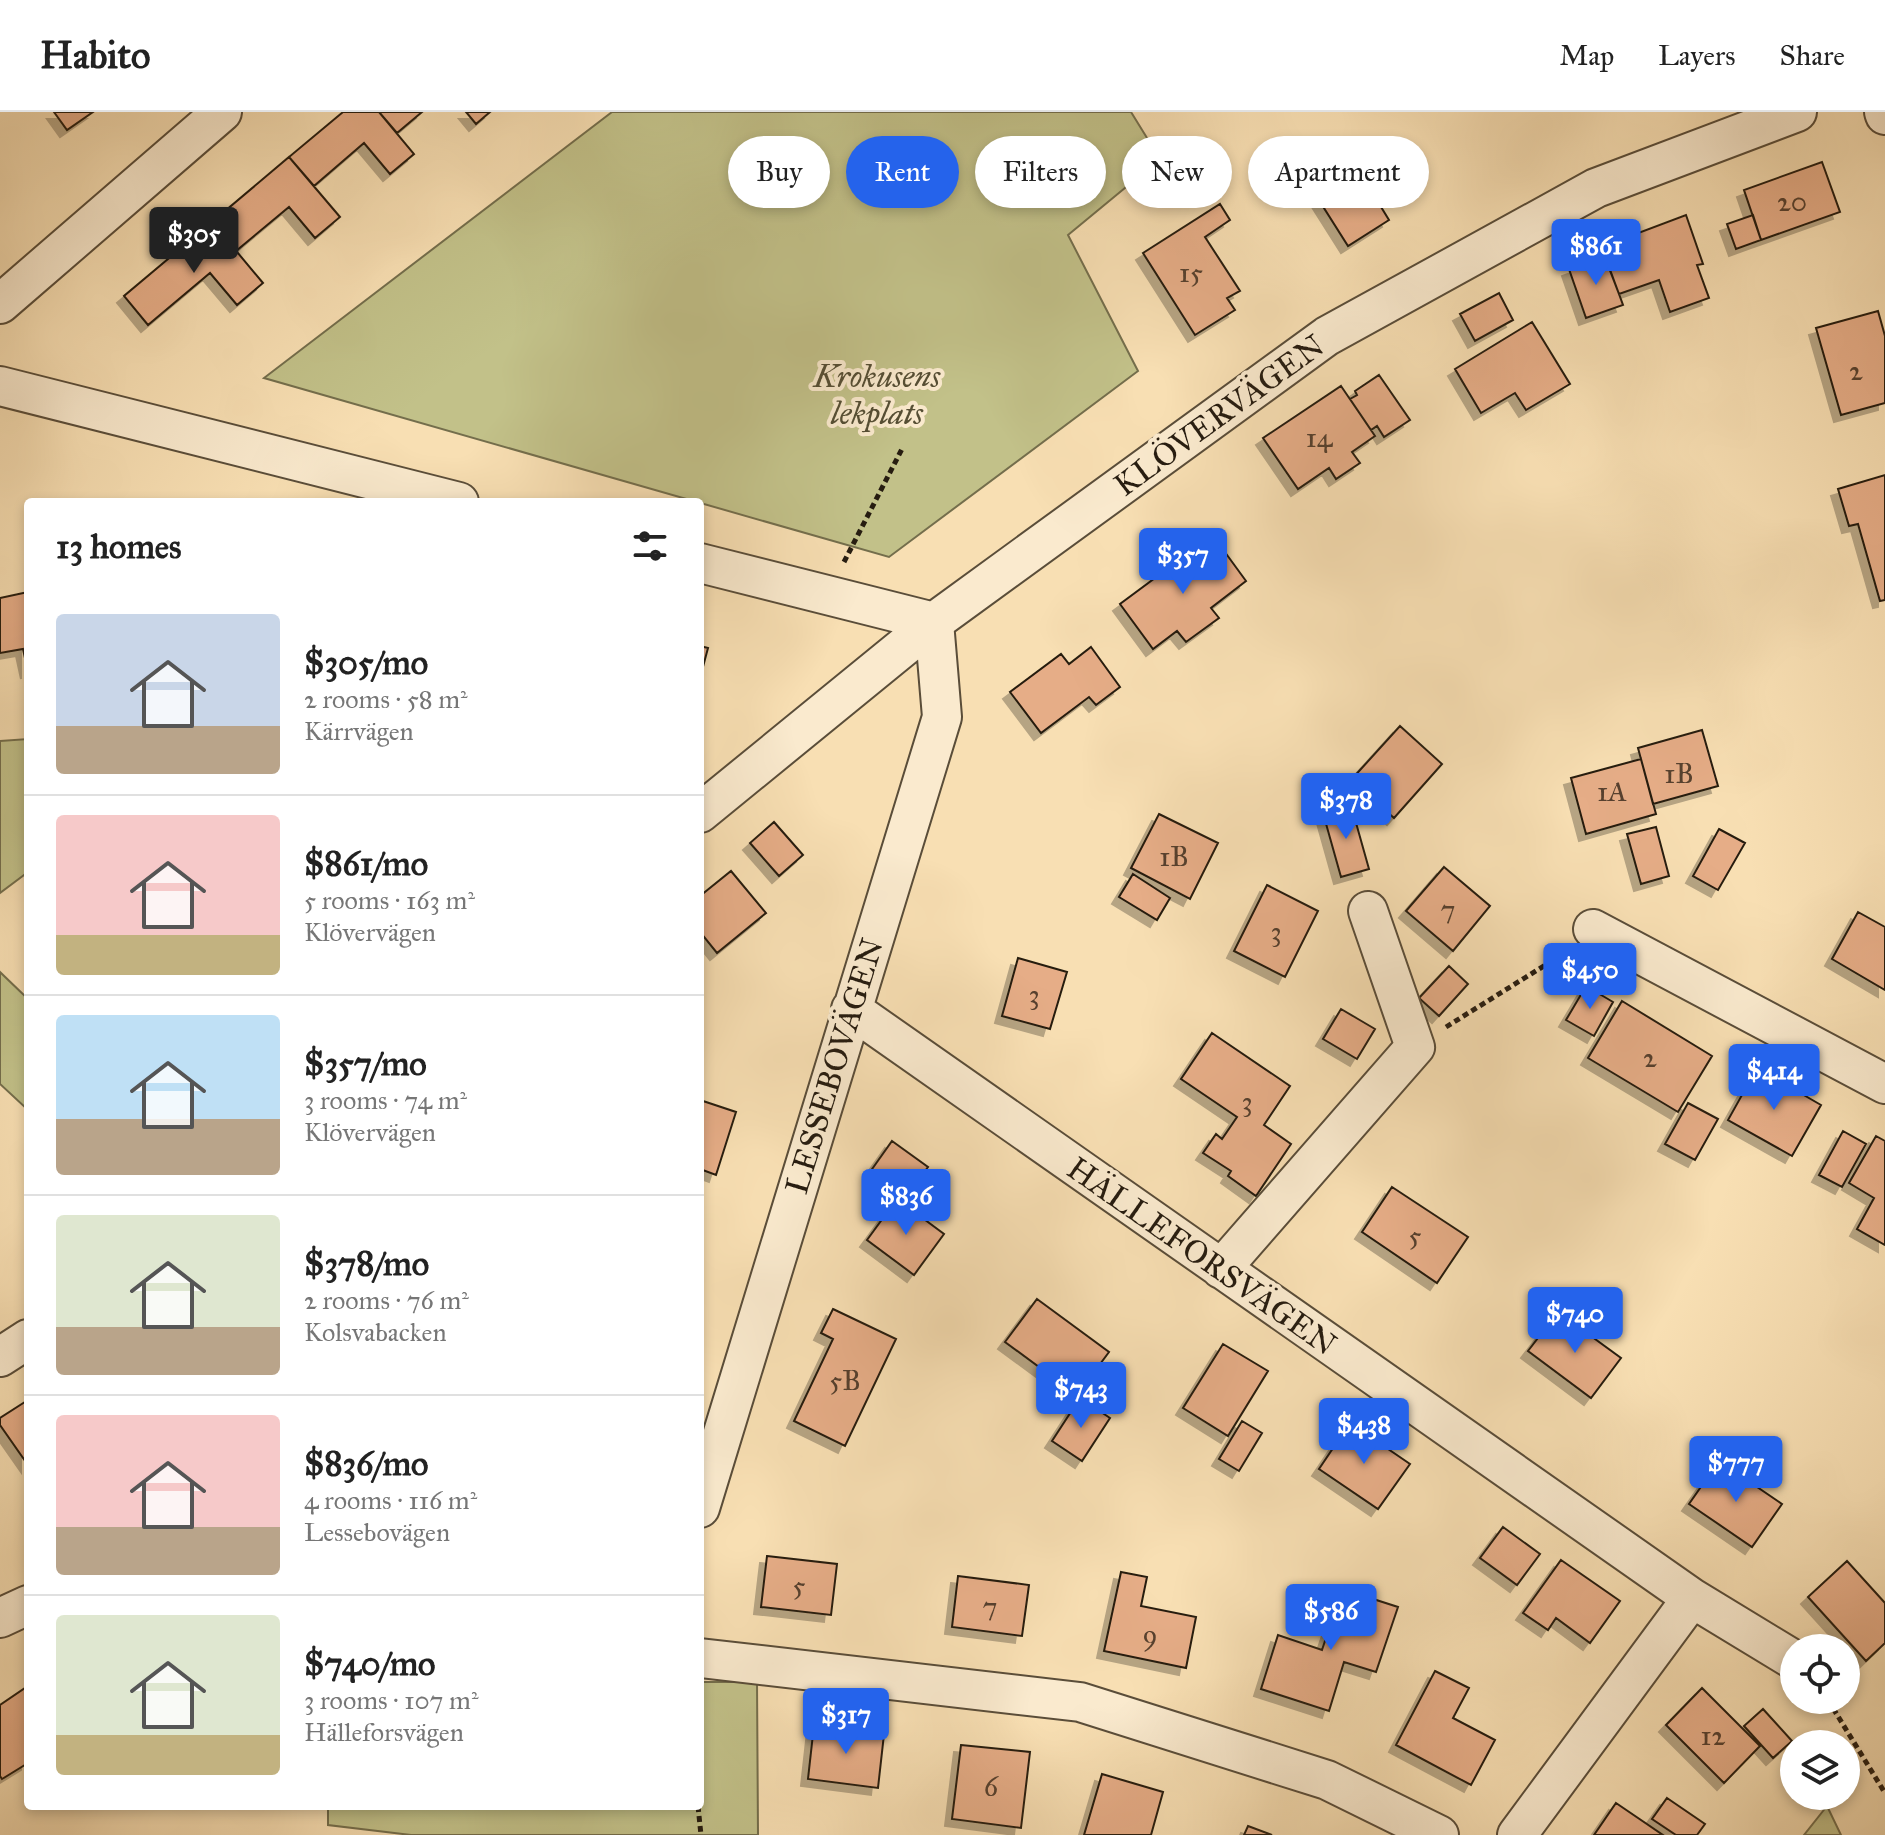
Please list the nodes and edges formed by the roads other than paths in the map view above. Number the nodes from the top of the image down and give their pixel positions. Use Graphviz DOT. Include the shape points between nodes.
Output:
graph roads {
  1 [pos="222,112"];
  2 [pos="1797,112"];
  3 [pos="0,304"];
  4 [pos="0,386"];
  5 [pos="443,498"];
  6 [pos="704,564"];
  7 [pos="934,622"];
  8 [pos="704,810"];
  9 [pos="1368,911"];
  10 [pos="1595,931"];
  11 [pos="851,1009"];
  12 [pos="1885,1084"];
  13 [pos="1221,1269"];
  14 [pos="24,1342"];
  15 [pos="0,1357"];
  16 [pos="704,1495"];
  17 [pos="1692,1598"];
  18 [pos="24,1607"];
  19 [pos="0,1618"];
  20 [pos="1780,1651"];
  21 [pos="704,1658"];
  22 [pos="1439,1835"];
  23 [pos="1517,1835"];
  1 -- 3 [label="street"];
  2 -- 7 [label="street, KLÖVERVÄGEN" via="1596,188 1327,336"];
  4 -- 5 [label="street"];
  6 -- 7 [label="street"];
  7 -- 8 [label="street, KLÖVERVÄGEN"];
  7 -- 11 [label="street, LESSEBOVÄGEN" via="942,717"];
  9 -- 13 [label="street" via="1415,1047"];
  10 -- 12 [label="street"];
  11 -- 13 [label="street, HÄLLEFORSVÄGEN"];
  11 -- 16 [label="street, LESSEBOVÄGEN"];
  13 -- 17 [label="street, HÄLLEFORSVÄGEN"];
  14 -- 15 [label="street"];
  17 -- 20 [label="street, HÄLLEFORSVÄGEN"];
  17 -- 23 [label="street"];
  18 -- 19 [label="street"];
  21 -- 22 [label="street" via="1080,1702 1327,1780"];
}
